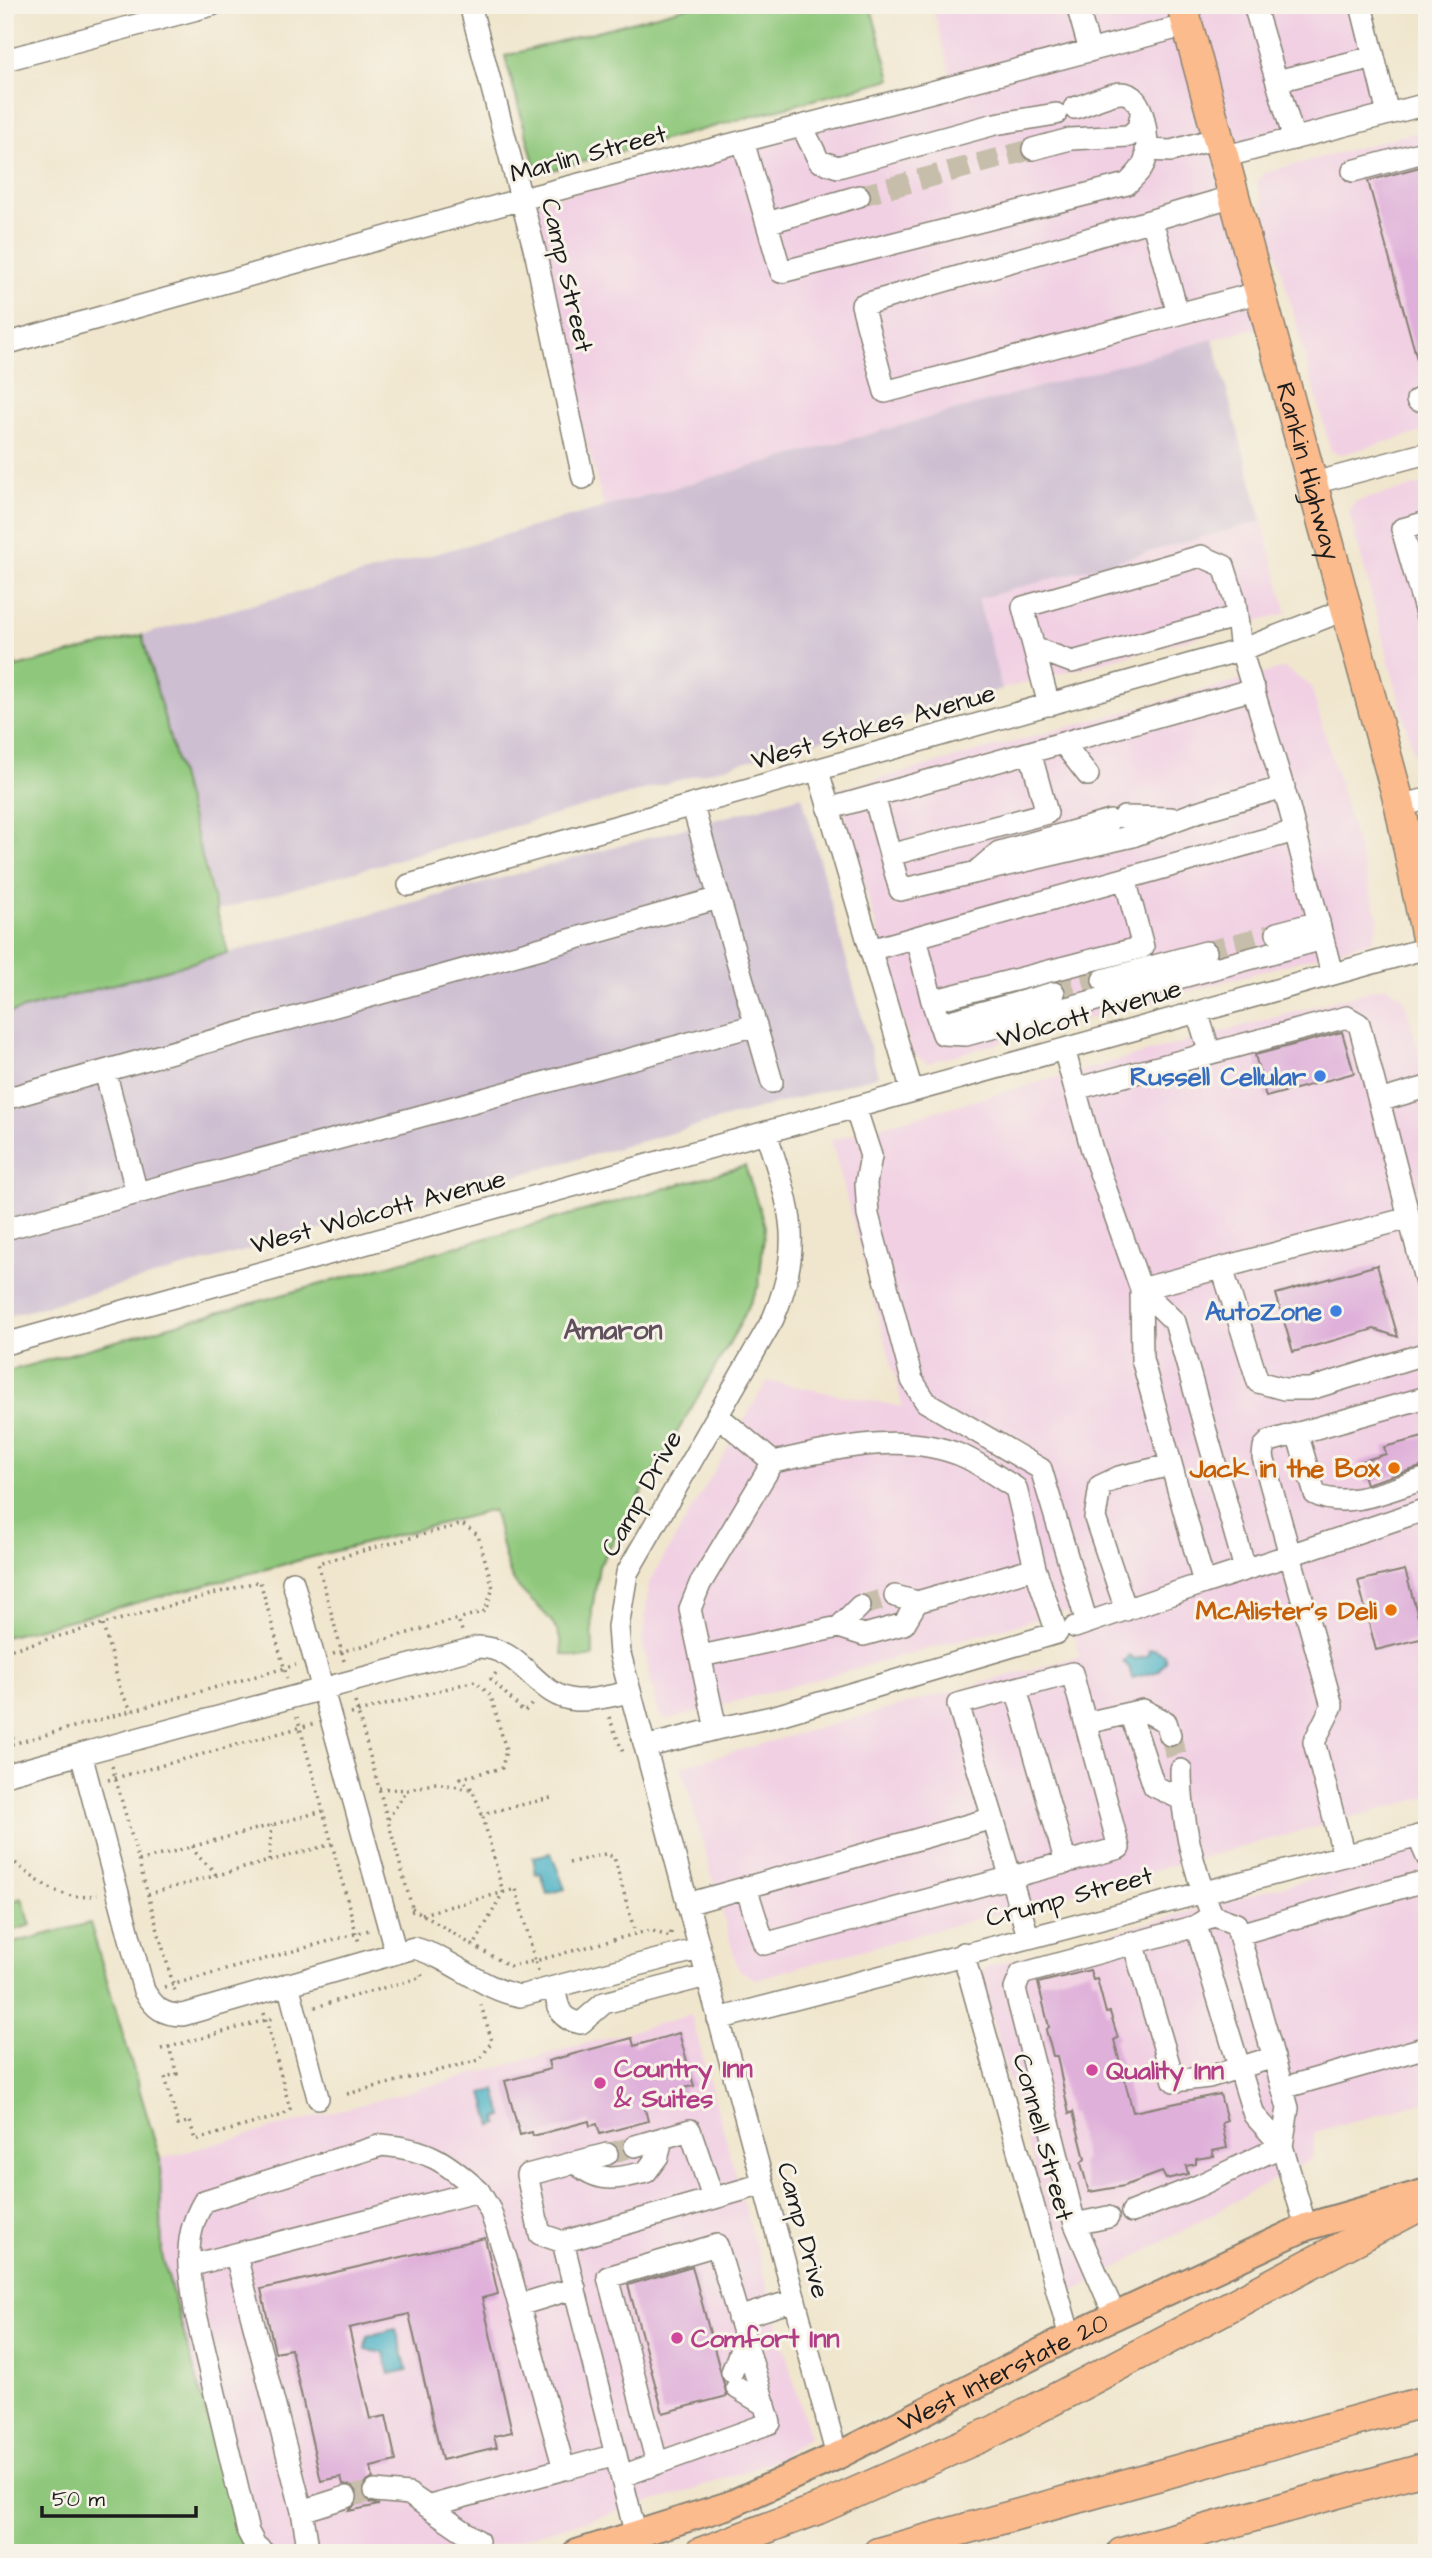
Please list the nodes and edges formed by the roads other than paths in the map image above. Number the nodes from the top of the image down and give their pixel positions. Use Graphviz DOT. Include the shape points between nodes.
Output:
graph roads {
  1 [pos="212,5"];
  2 [pos="470,5"];
  3 [pos="1077,5"];
  4 [pos="1254,5"];
  5 [pos="1361,5"];
  6 [pos="1185,15"];
  7 [pos="1090,51"];
  8 [pos="1374,57"];
  9 [pos="5,60"];
  10 [pos="1277,81"];
  11 [pos="1427,104"];
  12 [pos="1388,114"];
  13 [pos="1141,115"];
  14 [pos="802,126"];
  15 [pos="1294,139"];
  16 [pos="743,141"];
  17 [pos="1221,148"];
  18 [pos="1033,149"];
  19 [pos="1146,150"];
  20 [pos="1427,151"];
  21 [pos="1353,171"];
  22 [pos="859,196"];
  23 [pos="1234,196"];
  24 [pos="522,199"];
  25 [pos="1152,220"];
  26 [pos="767,223"];
  27 [pos="1261,292"];
  28 [pos="1178,313"];
  29 [pos="5,344"];
  30 [pos="1426,456"];
  31 [pos="583,478"];
  32 [pos="1314,483"];
  33 [pos="1427,522"];
  34 [pos="1348,609"];
  35 [pos="1235,617"];
  36 [pos="1427,617"];
  37 [pos="1034,648"];
  38 [pos="1241,650"];
  39 [pos="1254,689"];
  40 [pos="1049,705"];
  41 [pos="1063,743"];
  42 [pos="1030,752"];
  43 [pos="818,771"];
  44 [pos="1088,775"];
  45 [pos="1283,787"];
  46 [pos="874,796"];
  47 [pos="1414,802"];
  48 [pos="694,807"];
  49 [pos="828,809"];
  50 [pos="1181,818"];
  51 [pos="1295,831"];
  52 [pos="890,855"];
  53 [pos="976,873"];
  54 [pos="1125,878"];
  55 [pos="409,885"];
  56 [pos="719,898"];
  57 [pos="1321,930"];
  58 [pos="1277,933"];
  59 [pos="916,937"];
  60 [pos="1427,938"];
  61 [pos="1427,948"];
  62 [pos="870,950"];
  63 [pos="1206,952"];
  64 [pos="1332,974"];
  65 [pos="1103,980"];
  66 [pos="1054,993"];
  67 [pos="932,1001"];
  68 [pos="1197,1012"];
  69 [pos="756,1024"];
  70 [pos="939,1024"];
  71 [pos="1064,1049"];
  72 [pos="1210,1053"];
  73 [pos="105,1071"];
  74 [pos="772,1082"];
  75 [pos="1427,1087"];
  76 [pos="1075,1089"];
  77 [pos="912,1091"];
  78 [pos="5,1099"];
  79 [pos="1379,1101"];
  80 [pos="855,1107"];
  81 [pos="766,1133"];
  82 [pos="137,1193"];
  83 [pos="1409,1217"];
  84 [pos="5,1229"];
  85 [pos="1222,1268"];
  86 [pos="1427,1287"];
  87 [pos="1141,1289"];
  88 [pos="5,1344"];
  89 [pos="1427,1353"];
  90 [pos="1427,1397"];
  91 [pos="717,1415"];
  92 [pos="1297,1433"];
  93 [pos="773,1462"];
  94 [pos="1171,1465"];
  95 [pos="1427,1478"];
  96 [pos="1427,1509"];
  97 [pos="1290,1555"];
  98 [pos="1035,1568"];
  99 [pos="1245,1569"];
  100 [pos="293,1582"];
  101 [pos="1204,1583"];
  102 [pos="895,1596"];
  103 [pos="917,1602"];
  104 [pos="860,1606"];
  105 [pos="1126,1610"];
  106 [pos="1087,1623"];
  107 [pos="839,1627"];
  108 [pos="1057,1633"];
  109 [pos="701,1656"];
  110 [pos="322,1689"];
  111 [pos="1016,1689"];
  112 [pos="630,1692"];
  113 [pos="1130,1713"];
  114 [pos="1086,1723"];
  115 [pos="716,1729"];
  116 [pos="1170,1734"];
  117 [pos="645,1747"];
  118 [pos="81,1754"];
  119 [pos="1181,1770"];
  120 [pos="5,1775"];
  121 [pos="1181,1799"];
  122 [pos="993,1818"];
  123 [pos="1422,1835"];
  124 [pos="1344,1856"];
  125 [pos="1427,1857"];
  126 [pos="1066,1863"];
  127 [pos="1011,1879"];
  128 [pos="1414,1884"];
  129 [pos="746,1887"];
  130 [pos="1202,1891"];
  131 [pos="687,1904"];
  132 [pos="1204,1921"];
  133 [pos="1239,1934"];
  134 [pos="1028,1936"];
  135 [pos="1133,1942"];
  136 [pos="699,1949"];
  137 [pos="396,1953"];
  138 [pos="964,1953"];
  139 [pos="706,1976"];
  140 [pos="288,1984"];
  141 [pos="554,1987"];
  142 [pos="722,2018"];
  143 [pos="1427,2047"];
  144 [pos="1274,2057"];
  145 [pos="1239,2068"];
  146 [pos="1283,2088"];
  147 [pos="318,2098"];
  148 [pos="662,2138"];
  149 [pos="635,2146"];
  150 [pos="1282,2146"];
  151 [pos="607,2154"];
  152 [pos="575,2162"];
  153 [pos="763,2184"];
  154 [pos="479,2191"];
  155 [pos="1427,2192"];
  156 [pos="713,2198"];
  157 [pos="1427,2202"];
  158 [pos="1132,2212"];
  159 [pos="1108,2217"];
  160 [pos="1075,2224"];
  161 [pos="1307,2227"];
  162 [pos="563,2242"];
  163 [pos="236,2256"];
  164 [pos="189,2266"];
  165 [pos="575,2288"];
  166 [pos="795,2300"];
  167 [pos="519,2305"];
  168 [pos="1116,2318"];
  169 [pos="741,2329"];
  170 [pos="1070,2337"];
  171 [pos="1427,2400"];
  172 [pos="765,2405"];
  173 [pos="616,2455"];
  174 [pos="837,2456"];
  175 [pos="657,2463"];
  176 [pos="1427,2468"];
  177 [pos="564,2469"];
  178 [pos="622,2476"];
  179 [pos="375,2491"];
  180 [pos="346,2497"];
  181 [pos="430,2506"];
  182 [pos="302,2511"];
  183 [pos="636,2536"];
  184 [pos="478,2541"];
  185 [pos="264,2553"];
  186 [pos="309,2553"];
  187 [pos="577,2553"];
  188 [pos="701,2553"];
  189 [pos="878,2553"];
  190 [pos="1122,2553"];
  1 -- 9 [label="street"];
  2 -- 24 [label="street, Camp Street"];
  3 -- 7 [label="street"];
  4 -- 10 [label="street"];
  5 -- 8 [label="street"];
  6 -- 7 [label="street, Marlin Street"];
  6 -- 17 [label="highway, Rankin Highway"];
  7 -- 14 [label="street, Marlin Street"];
  8 -- 10 [label="street"];
  8 -- 12 [label="street"];
  10 -- 15 [label="street"];
  11 -- 12 [label="street"];
  12 -- 15 [label="street"];
  13 -- 14 [label="street" via="1129,94 1120,93 838,167 819,161"];
  13 -- 18 [label="street" via="1138,128 1129,136 1070,139"];
  13 -- 19 [label="street"];
  14 -- 16 [label="street, Marlin Street"];
  15 -- 17 [label="street"];
  16 -- 24 [label="street, Marlin Street"];
  16 -- 26 [label="street"];
  17 -- 19 [label="street"];
  17 -- 23 [label="highway, Rankin Highway"];
  19 -- 26 [label="street" via="1146,160 1127,184 781,272"];
  20 -- 21 [label="street"];
  22 -- 26 [label="street"];
  23 -- 25 [label="street"];
  23 -- 27 [label="highway, Rankin Highway"];
  24 -- 29 [label="street, Marlin Street"];
  24 -- 31 [label="street, Camp Street"];
  25 -- 28 [label="street"];
  25 -- 28 [label="street" via="862,305 885,392"];
  27 -- 28 [label="street"];
  27 -- 32 [label="highway, Rankin Highway"];
  30 -- 32 [label="street"];
  32 -- 34 [label="highway, Rankin Highway"];
  33 -- 36 [label="street" via="1402,529"];
  34 -- 38 [label="street, West Stokes Avenue"];
  34 -- 47 [label="highway, Rankin Highway"];
  35 -- 37 [label="street" via="1072,662"];
  35 -- 37 [label="street" via="1224,566 1201,556 1023,607"];
  35 -- 38 [label="street"];
  37 -- 40 [label="street"];
  38 -- 39 [label="street"];
  38 -- 40 [label="street, West Stokes Avenue"];
  39 -- 41 [label="street"];
  39 -- 45 [label="street"];
  40 -- 43 [label="street, West Stokes Avenue"];
  41 -- 42 [label="street"];
  41 -- 44 [label="street"];
  42 -- 46 [label="street"];
  42 -- 52 [label="street" via="1047,813"];
  43 -- 48 [label="street, West Stokes Avenue"];
  43 -- 49 [label="street"];
  45 -- 50 [label="street"];
  45 -- 51 [label="street"];
  46 -- 49 [label="street"];
  46 -- 52 [label="street"];
  47 -- 60 [label="highway, Rankin Highway"];
  48 -- 55 [label="street, West Stokes Avenue"];
  48 -- 56 [label="street"];
  49 -- 62 [label="street"];
  50 -- 53 [label="street" via="1133,836"];
  50 -- 53 [label="street" via="1117,819 999,852"];
  51 -- 54 [label="street"];
  51 -- 57 [label="street"];
  52 -- 53 [label="street" via="900,890"];
  54 -- 59 [label="street"];
  54 -- 67 [label="street" via="1143,947"];
  56 -- 69 [label="street"];
  56 -- 73 [label="street"];
  57 -- 58 [label="street"];
  57 -- 64 [label="street"];
  57 -- 70 [label="street" via="966,1035 943,1034"];
  59 -- 62 [label="street"];
  59 -- 67 [label="street"];
  61 -- 64 [label="street, Wolcott Avenue"];
  62 -- 77 [label="street"];
  63 -- 65 [label="street"];
  64 -- 68 [label="street, Wolcott Avenue"];
  66 -- 70 [label="street"];
  67 -- 70 [label="street"];
  68 -- 71 [label="street, Wolcott Avenue"];
  68 -- 72 [label="street"];
  69 -- 74 [label="street"];
  69 -- 82 [label="street"];
  71 -- 76 [label="street"];
  71 -- 77 [label="street, Wolcott Avenue"];
  72 -- 76 [label="street"];
  72 -- 79 [label="street" via="1347,1017 1359,1024"];
  73 -- 78 [label="street"];
  73 -- 82 [label="street"];
  75 -- 79 [label="street"];
  76 -- 87 [label="street"];
  77 -- 80 [label="street, Wolcott Avenue"];
  79 -- 83 [label="street"];
  80 -- 81 [label="street, Wolcott Avenue"];
  80 -- 106 [label="street" via="871,1156 866,1183 868,1215 912,1380 926,1402 1041,1469"];
  81 -- 88 [label="street, West Wolcott Avenue"];
  81 -- 91 [label="street, Camp Drive" via="786,1194 793,1253 773,1319"];
  82 -- 84 [label="street"];
  83 -- 85 [label="street"];
  83 -- 86 [label="street"];
  85 -- 87 [label="street"];
  85 -- 89 [label="street" via="1258,1382 1310,1389"];
  87 -- 94 [label="street" via="1142,1359"];
  87 -- 99 [label="street" via="1175,1322"];
  90 -- 92 [label="street"];
  91 -- 93 [label="street"];
  91 -- 112 [label="street, Camp Drive" via="627,1573 618,1628"];
  92 -- 95 [label="street" via="1315,1494 1324,1499 1340,1501"];
  92 -- 97 [label="street" via="1270,1441 1263,1457"];
  93 -- 98 [label="street" via="871,1442 964,1457 1016,1488"];
  93 -- 109 [label="street" via="700,1584 690,1609"];
  94 -- 101 [label="street"];
  94 -- 105 [label="street" via="1100,1486 1096,1518"];
  96 -- 97 [label="street"];
  97 -- 99 [label="street"];
  97 -- 124 [label="street" via="1332,1706 1314,1742"];
  98 -- 103 [label="street"];
  98 -- 108 [label="street"];
  99 -- 101 [label="street"];
  100 -- 110 [label="street"];
  101 -- 105 [label="street"];
  102 -- 103 [label="street"];
  103 -- 107 [label="street" via="904,1624 864,1635"];
  104 -- 107 [label="street"];
  105 -- 106 [label="street"];
  106 -- 108 [label="street"];
  107 -- 109 [label="street"];
  108 -- 115 [label="street" via="772,1717"];
  109 -- 115 [label="street"];
  110 -- 112 [label="street" via="478,1647 495,1647 516,1659 547,1688 575,1700"];
  110 -- 118 [label="street"];
  110 -- 137 [label="street"];
  111 -- 114 [label="street" via="1072,1673"];
  111 -- 122 [label="street" via="958,1704"];
  111 -- 126 [label="street"];
  112 -- 117 [label="street, Camp Drive"];
  113 -- 114 [label="street"];
  113 -- 116 [label="street" via="1143,1710 1166,1721"];
  113 -- 121 [label="street" via="1154,1786"];
  114 -- 126 [label="street" via="1119,1848"];
  115 -- 117 [label="street"];
  117 -- 131 [label="street, Camp Drive"];
  118 -- 120 [label="street"];
  118 -- 140 [label="street" via="145,1992 155,2008 181,2015"];
  119 -- 121 [label="street"];
  121 -- 130 [label="street"];
  122 -- 127 [label="street"];
  122 -- 129 [label="street"];
  123 -- 124 [label="street, Crump Street"];
  123 -- 125 [label="street"];
  124 -- 130 [label="street, Crump Street"];
  126 -- 127 [label="street"];
  127 -- 129 [label="street" via="764,1944"];
  127 -- 134 [label="street"];
  128 -- 133 [label="street"];
  129 -- 131 [label="street"];
  130 -- 132 [label="street"];
  130 -- 134 [label="street, Crump Street"];
  131 -- 136 [label="street, Camp Drive"];
  132 -- 133 [label="street" via="1236,1924"];
  132 -- 135 [label="street"];
  132 -- 145 [label="street"];
  133 -- 144 [label="street"];
  134 -- 138 [label="street, Crump Street"];
  135 -- 145 [label="street" via="1174,2081"];
  135 -- 160 [label="street" via="1021,1973 1015,1989"];
  136 -- 139 [label="street, Camp Drive"];
  136 -- 141 [label="street"];
  137 -- 140 [label="street"];
  137 -- 141 [label="street" via="414,1948 430,1952 504,1993 520,1996"];
  138 -- 142 [label="street, Crump Street"];
  138 -- 170 [label="street, Connell Street"];
  139 -- 141 [label="street" via="604,2003 581,2023 568,2021 559,2011"];
  139 -- 142 [label="street, Camp Drive"];
  140 -- 147 [label="street"];
  142 -- 153 [label="street, Camp Drive"];
  143 -- 146 [label="street"];
  144 -- 145 [label="street"];
  144 -- 146 [label="street"];
  145 -- 150 [label="street" via="1254,2115"];
  146 -- 150 [label="street" via="1289,2108"];
  148 -- 149 [label="street"];
  148 -- 152 [label="street" via="658,2156 646,2172 615,2179 587,2174"];
  148 -- 156 [label="street" via="690,2130"];
  150 -- 158 [label="street"];
  150 -- 161 [label="street"];
  151 -- 152 [label="street"];
  152 -- 162 [label="street" via="527,2175 540,2234"];
  153 -- 156 [label="street"];
  153 -- 166 [label="street, Camp Drive"];
  154 -- 163 [label="street"];
  154 -- 164 [label="street" via="445,2161 407,2147 382,2145 204,2201 188,2241"];
  154 -- 167 [label="street" via="490,2210"];
  155 -- 161 [label="main road, West Interstate 20"];
  156 -- 162 [label="street"];
  157 -- 188 [label="highway" via="994,2431 818,2509"];
  159 -- 160 [label="street"];
  160 -- 168 [label="street"];
  161 -- 168 [label="main road, West Interstate 20"];
  162 -- 165 [label="street"];
  163 -- 164 [label="street"];
  163 -- 182 [label="street"];
  164 -- 185 [label="street" via="195,2310 248,2532"];
  165 -- 167 [label="street"];
  165 -- 173 [label="street"];
  166 -- 169 [label="street"];
  166 -- 174 [label="street, Camp Drive"];
  167 -- 177 [label="street"];
  168 -- 170 [label="main road, West Interstate 20"];
  169 -- 172 [label="street"];
  169 -- 172 [label="street" via="735,2380"];
  169 -- 175 [label="street" via="717,2245 608,2277"];
  170 -- 174 [label="main road, West Interstate 20"];
  171 -- 189 [label="highway"];
  172 -- 175 [label="street" via="771,2423"];
  173 -- 177 [label="street"];
  173 -- 178 [label="street"];
  174 -- 183 [label="main road, West Interstate 20" via="729,2505"];
  175 -- 178 [label="street"];
  176 -- 190 [label="highway"];
  177 -- 181 [label="street"];
  178 -- 183 [label="street"];
  179 -- 181 [label="street" via="409,2494"];
  180 -- 182 [label="street"];
  181 -- 184 [label="street"];
  182 -- 186 [label="street"];
  183 -- 187 [label="main road, West Interstate 20"];
}
